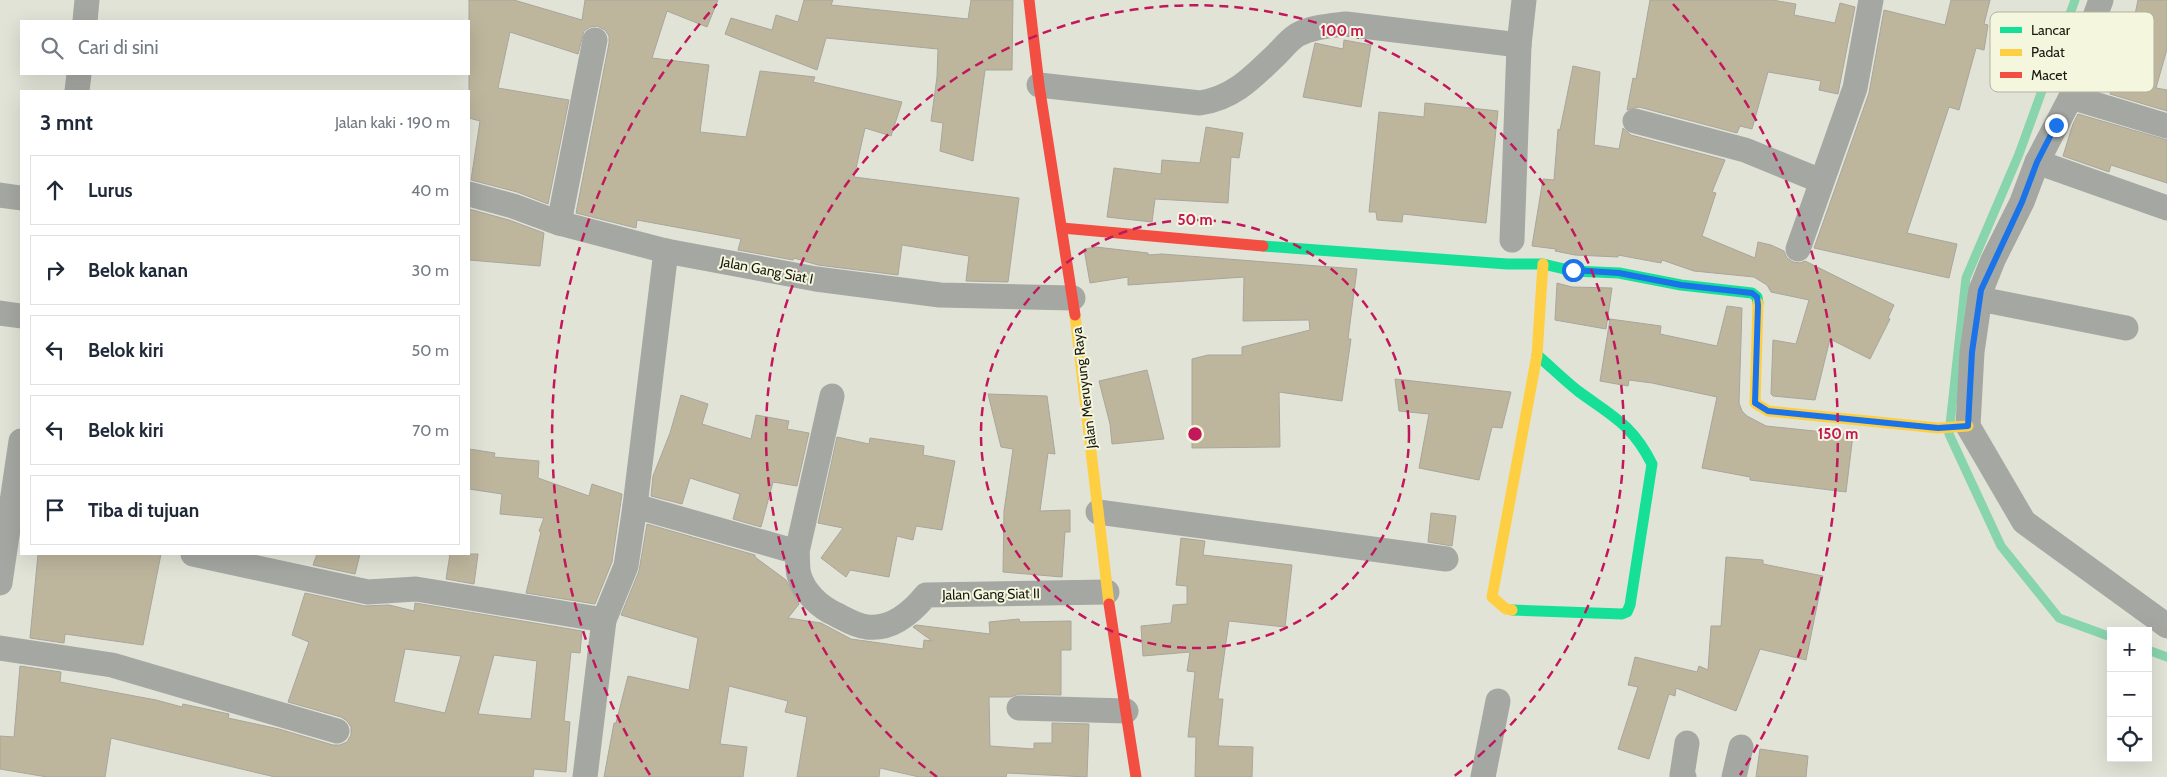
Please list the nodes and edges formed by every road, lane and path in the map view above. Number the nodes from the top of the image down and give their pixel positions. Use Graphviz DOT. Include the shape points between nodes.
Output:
graph roads {
  1 [pos="87,0"];
  2 [pos="1029,0"];
  3 [pos="1524,0"];
  4 [pos="1871,0"];
  5 [pos="2101,0"];
  6 [pos="2097,12"];
  7 [pos="85,20"];
  8 [pos="595,40"];
  9 [pos="1519,45"];
  10 [pos="79,75"];
  11 [pos="1039,85"];
  12 [pos="77,90"];
  13 [pos="2072,92"];
  14 [pos="2071,97"];
  15 [pos="1635,121"];
  16 [pos="2167,126"];
  17 [pos="2037,162"];
  18 [pos="1821,181"];
  19 [pos="470,194"];
  20 [pos="0,195"];
  21 [pos="20,198"];
  22 [pos="2167,208"];
  23 [pos="559,223"];
  24 [pos="1062,228"];
  25 [pos="1512,240"];
  26 [pos="1798,249"];
  27 [pos="666,251"];
  28 [pos="1543,264"];
  29 [pos="1073,298"];
  30 [pos="1980,299"];
  31 [pos="0,313"];
  32 [pos="20,316"];
  33 [pos="2126,328"];
  34 [pos="1537,354"];
  35 [pos="832,396"];
  36 [pos="1964,426"];
  37 [pos="20,448"];
  38 [pos="635,506"];
  39 [pos="1098,512"];
  40 [pos="10,518"];
  41 [pos="797,552"];
  42 [pos="199,555"];
  43 [pos="1446,559"];
  44 [pos="0,583"];
  45 [pos="1107,592"];
  46 [pos="604,620"];
  47 [pos="2167,626"];
  48 [pos="0,648"];
  49 [pos="1498,701"];
  50 [pos="1019,708"];
  51 [pos="1126,711"];
  52 [pos="336,731"];
  53 [pos="1687,743"];
  54 [pos="1741,747"];
  55 [pos="586,777"];
  56 [pos="1136,777"];
  57 [pos="1483,777"];
  58 [pos="1684,777"];
  59 [pos="1734,777"];
  1 -- 7 [label="street"];
  2 -- 11 [label="street, Jalan Meruyung Raya"];
  3 -- 9 [label="street"];
  4 -- 18 [label="street" via="1855,88"];
  5 -- 6 [label="street"];
  8 -- 23 [label="street"];
  9 -- 11 [label="street" via="1346,24 1309,30 1295,36 1251,79 1216,101 1200,103"];
  9 -- 25 [label="street"];
  10 -- 12 [label="street"];
  11 -- 24 [label="street, Jalan Meruyung Raya"];
  13 -- 14 [label="street"];
  14 -- 16 [label="street"];
  14 -- 17 [label="street"];
  15 -- 18 [label="street" via="1745,150"];
  17 -- 22 [label="street"];
  17 -- 30 [label="street" via="2022,202 1993,260"];
  18 -- 26 [label="street"];
  19 -- 23 [label="street, Jalan Gang Siat I"];
  20 -- 21 [label="street"];
  23 -- 27 [label="street, Jalan Gang Siat I"];
  24 -- 28 [label="street" via="1178,240"];
  24 -- 29 [label="street, Jalan Meruyung Raya"];
  27 -- 29 [label="street, Jalan Gang Siat I" via="816,280 940,296"];
  27 -- 38 [label="street"];
  28 -- 34 [label="street"];
  28 -- 36 [label="street" via="1752,293 1757,297 1758,305 1755,403 1768,411 1938,428"];
  29 -- 39 [label="street, Jalan Meruyung Raya"];
  30 -- 33 [label="street"];
  30 -- 36 [label="street"];
  31 -- 32 [label="street"];
  34 -- 34 [label="street" via="1577,390 1629,426 1643,444 1652,464 1630,605 1622,614 1522,612 1506,609 1492,597"];
  35 -- 41 [label="street, Jalan Gang Siat II"];
  36 -- 47 [label="street" via="2024,522"];
  37 -- 40 [label="street"];
  38 -- 41 [label="street"];
  38 -- 46 [label="street" via="626,566"];
  39 -- 43 [label="street"];
  39 -- 45 [label="street, Jalan Meruyung Raya"];
  40 -- 44 [label="street"];
  41 -- 45 [label="street, Jalan Gang Siat II" via="799,576 809,594 823,608 868,627 902,619 926,595"];
  42 -- 46 [label="street" via="368,592 416,589"];
  45 -- 51 [label="street, Jalan Meruyung Raya"];
  46 -- 55 [label="street"];
  48 -- 52 [label="street" via="112,665"];
  49 -- 57 [label="street"];
  50 -- 51 [label="street"];
  51 -- 56 [label="street, Jalan Meruyung Raya"];
  53 -- 58 [label="street"];
  54 -- 59 [label="street"];
}
